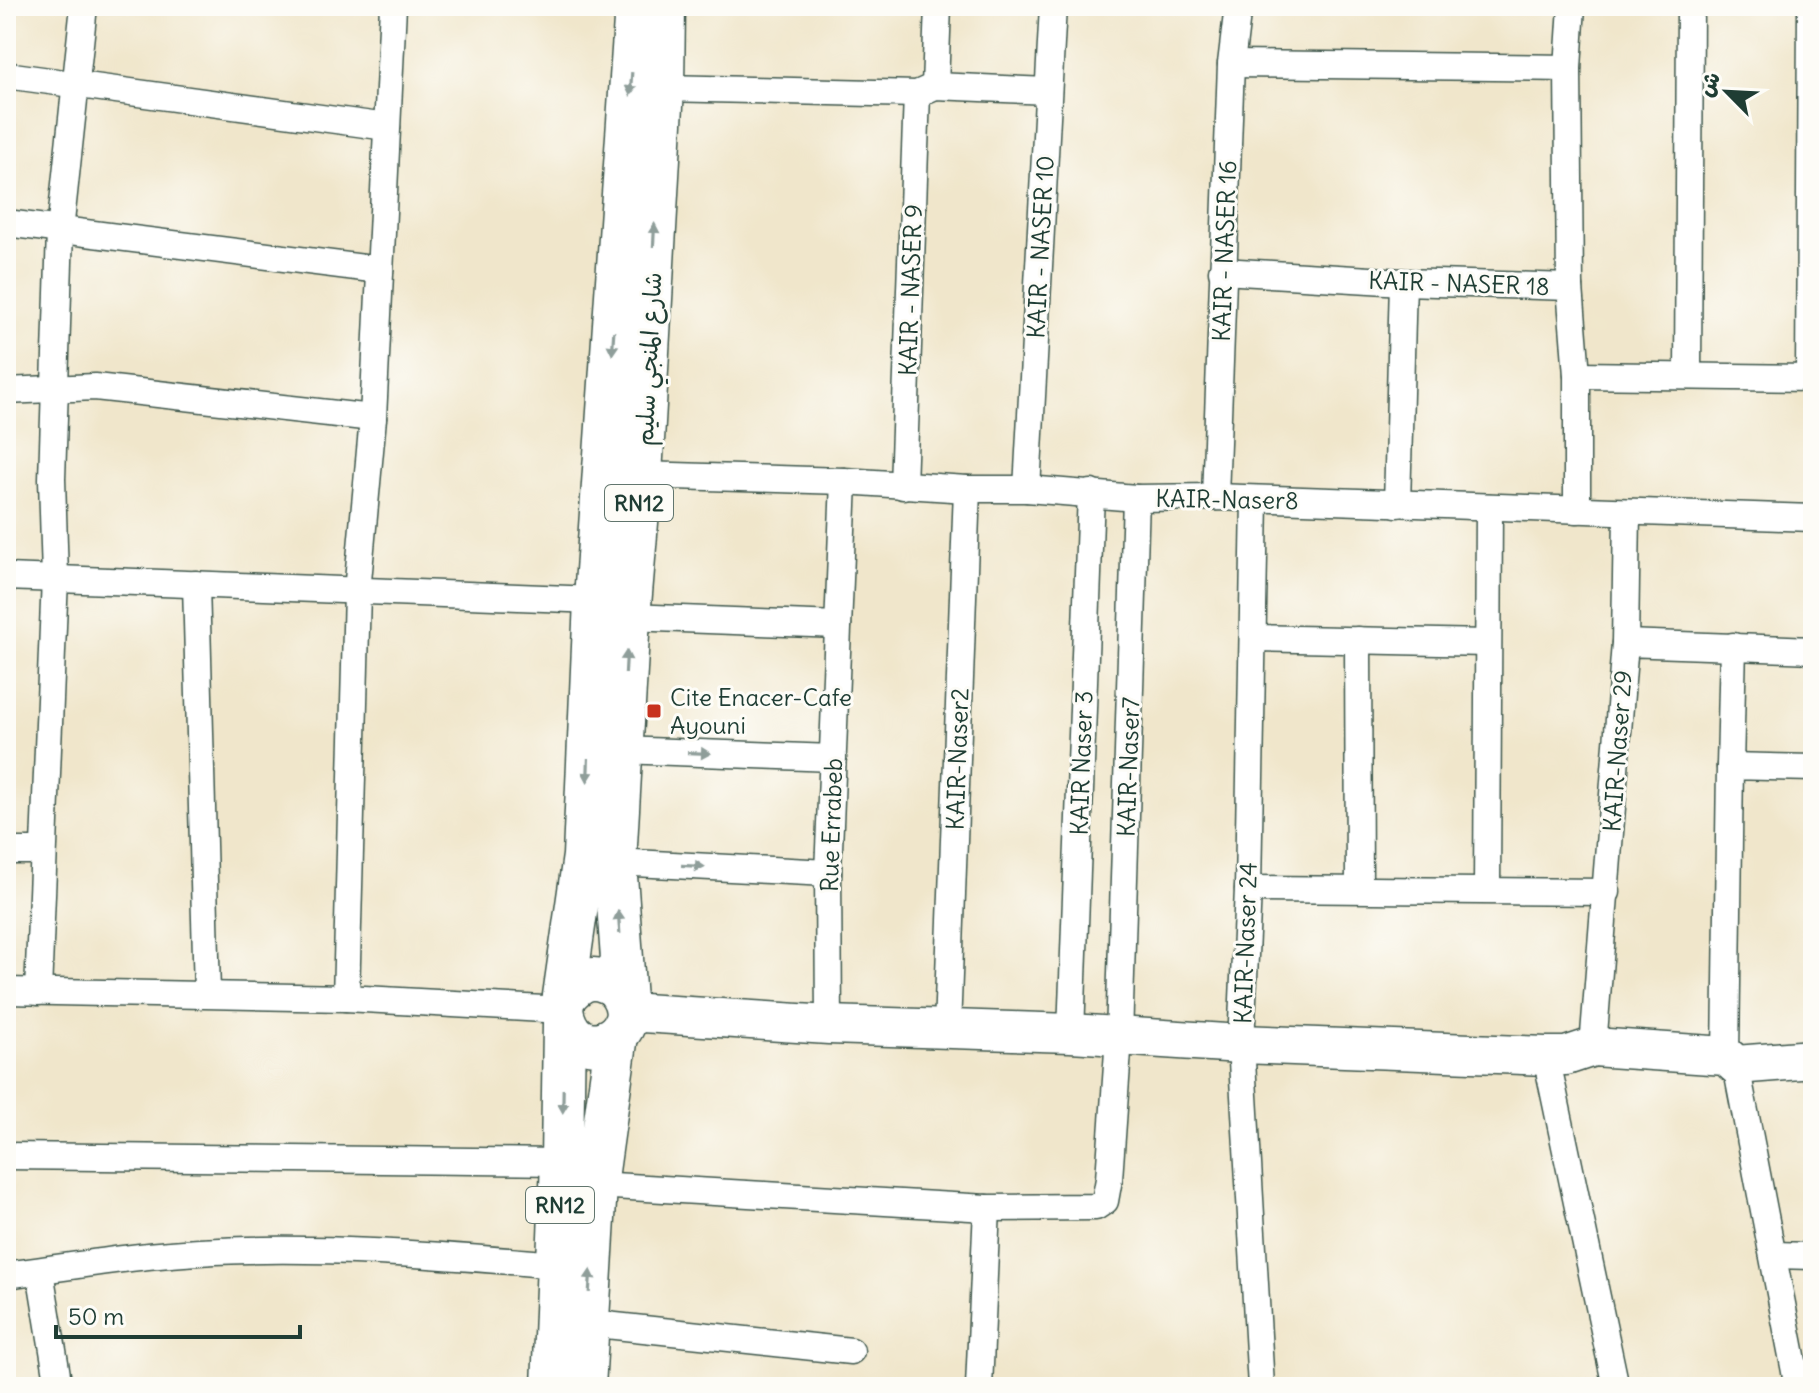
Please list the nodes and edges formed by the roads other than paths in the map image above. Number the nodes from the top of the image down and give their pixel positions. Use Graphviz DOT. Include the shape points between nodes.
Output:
graph roads {
  1 [pos="84,6"];
  2 [pos="393,6"];
  3 [pos="636,6"];
  4 [pos="664,6"];
  5 [pos="938,6"];
  6 [pos="1053,6"];
  7 [pos="1238,6"];
  8 [pos="1572,6"];
  9 [pos="1690,6"];
  10 [pos="1811,6"];
  11 [pos="1231,64"];
  12 [pos="1568,68"];
  13 [pos="6,75"];
  14 [pos="76,85"];
  15 [pos="663,88"];
  16 [pos="926,90"];
  17 [pos="1048,91"];
  18 [pos="387,127"];
  19 [pos="6,223"];
  20 [pos="60,231"];
  21 [pos="380,270"];
  22 [pos="1222,271"];
  23 [pos="1403,282"];
  24 [pos="1570,287"];
  25 [pos="1577,375"];
  26 [pos="1688,376"];
  27 [pos="1811,378"];
  28 [pos="55,387"];
  29 [pos="6,391"];
  30 [pos="373,418"];
  31 [pos="641,475"];
  32 [pos="844,481"];
  33 [pos="903,486"];
  34 [pos="967,489"];
  35 [pos="1027,489"];
  36 [pos="1091,493"];
  37 [pos="1215,497"];
  38 [pos="1136,498"];
  39 [pos="1255,499"];
  40 [pos="1397,504"];
  41 [pos="1489,507"];
  42 [pos="1577,510"];
  43 [pos="1627,512"];
  44 [pos="1813,518"];
  45 [pos="6,577"];
  46 [pos="55,578"];
  47 [pos="196,584"];
  48 [pos="357,592"];
  49 [pos="612,608"];
  50 [pos="838,625"];
  51 [pos="1254,638"];
  52 [pos="1358,640"];
  53 [pos="1487,643"];
  54 [pos="1625,643"];
  55 [pos="1733,646"];
  56 [pos="1813,650"];
  57 [pos="621,750"];
  58 [pos="833,758"];
  59 [pos="1730,766"];
  60 [pos="1813,768"];
  61 [pos="6,851"];
  62 [pos="43,851"];
  63 [pos="615,862"];
  64 [pos="828,873"];
  65 [pos="1248,889"];
  66 [pos="1359,889"];
  67 [pos="1487,890"];
  68 [pos="1607,892"];
  69 [pos="6,991"];
  70 [pos="38,992"];
  71 [pos="207,993"];
  72 [pos="346,998"];
  73 [pos="563,1010"];
  74 [pos="623,1016"];
  75 [pos="829,1025"];
  76 [pos="947,1029"];
  77 [pos="1071,1033"];
  78 [pos="1119,1037"];
  79 [pos="1241,1044"];
  80 [pos="1593,1047"];
  81 [pos="1546,1056"];
  82 [pos="1813,1059"];
  83 [pos="1731,1060"];
  84 [pos="6,1156"];
  85 [pos="562,1162"];
  86 [pos="596,1185"];
  87 [pos="987,1208"];
  88 [pos="1773,1255"];
  89 [pos="1813,1256"];
  90 [pos="558,1265"];
  91 [pos="40,1271"];
  92 [pos="6,1275"];
  93 [pos="587,1323"];
  94 [pos="851,1351"];
  95 [pos="59,1387"];
  96 [pos="553,1387"];
  97 [pos="584,1387"];
  98 [pos="979,1387"];
  99 [pos="1261,1387"];
  100 [pos="1616,1387"];
  101 [pos="1798,1387"];
  1 -- 14 [label="street"];
  2 -- 18 [label="street"];
  3 -- 49 [label="main road, شارع المنجي سليم / RN12, one-way"];
  4 -- 15 [label="main road, شارع المنجي سليم / RN12"];
  5 -- 16 [label="street, KAIR - NASER 9"];
  6 -- 17 [label="street, KAIR - NASER 10"];
  7 -- 11 [label="street, KAIR - NASER 16"];
  8 -- 12 [label="street"];
  9 -- 26 [label="street"];
  10 -- 27 [label="street"];
  11 -- 12 [label="street"];
  11 -- 22 [label="street, KAIR - NASER 16"];
  12 -- 24 [label="street"];
  13 -- 14 [label="street"];
  14 -- 18 [label="street"];
  14 -- 20 [label="street"];
  15 -- 16 [label="street"];
  31 -- 15 [label="main road, شارع المنجي سليم / RN12, one-way"];
  16 -- 17 [label="street"];
  16 -- 33 [label="street, KAIR - NASER 9"];
  17 -- 35 [label="street, KAIR - NASER 10"];
  18 -- 21 [label="street"];
  19 -- 20 [label="street"];
  20 -- 21 [label="street"];
  20 -- 28 [label="street"];
  21 -- 30 [label="street"];
  22 -- 23 [label="street, KAIR - NASER 18"];
  22 -- 37 [label="street, KAIR - NASER 16"];
  23 -- 24 [label="street, KAIR - NASER 18"];
  23 -- 40 [label="street"];
  24 -- 25 [label="street, KAIR - NASER 18"];
  25 -- 26 [label="street"];
  25 -- 42 [label="street, KAIR - NASER 18"];
  26 -- 27 [label="street"];
  28 -- 29 [label="street"];
  28 -- 30 [label="street"];
  28 -- 46 [label="street"];
  30 -- 48 [label="street"];
  31 -- 32 [label="street, KAIR-Naser8"];
  31 -- 49 [label="main road, شارع المنجي سليم / RN12"];
  32 -- 33 [label="street, KAIR-Naser8"];
  32 -- 50 [label="street, Rue Errabeb"];
  33 -- 34 [label="street, KAIR-Naser8"];
  34 -- 35 [label="street, KAIR-Naser8"];
  34 -- 76 [label="street, KAIR-Naser2"];
  35 -- 36 [label="street, KAIR-Naser8"];
  36 -- 38 [label="street, KAIR-Naser8"];
  36 -- 77 [label="street, KAIR Naser 3"];
  37 -- 38 [label="street, KAIR-Naser8"];
  37 -- 39 [label="street, KAIR-Naser8"];
  38 -- 78 [label="street, KAIR-Naser7"];
  39 -- 40 [label="street, KAIR-Naser8"];
  39 -- 51 [label="street, KAIR-Naser 24"];
  40 -- 41 [label="street, KAIR-Naser8"];
  41 -- 42 [label="street, KAIR-Naser8"];
  41 -- 53 [label="street"];
  42 -- 43 [label="street, KAIR-Naser8"];
  43 -- 44 [label="street, KAIR-Naser8"];
  43 -- 54 [label="street"];
  45 -- 46 [label="street"];
  46 -- 47 [label="street"];
  46 -- 62 [label="street"];
  47 -- 48 [label="street"];
  47 -- 71 [label="street"];
  48 -- 49 [label="street"];
  48 -- 72 [label="street"];
  49 -- 50 [label="street"];
  57 -- 49 [label="main road, شارع المنجي سليم / RN12, one-way"];
  49 -- 73 [label="main road, شارع المنجي سليم / RN12, one-way"];
  50 -- 58 [label="street, Rue Errabeb"];
  51 -- 52 [label="street"];
  51 -- 65 [label="street, KAIR-Naser 24"];
  52 -- 53 [label="street"];
  52 -- 66 [label="street"];
  53 -- 67 [label="street"];
  54 -- 55 [label="street, KAIR-Naser 29"];
  54 -- 68 [label="street, KAIR-Naser 29"];
  55 -- 56 [label="street, KAIR-Naser 29"];
  55 -- 59 [label="street"];
  57 -- 58 [label="street, one-way"];
  57 -- 63 [label="main road, شارع المنجي سليم / RN12"];
  58 -- 64 [label="street, Rue Errabeb"];
  59 -- 60 [label="street"];
  59 -- 83 [label="street"];
  61 -- 62 [label="street"];
  62 -- 70 [label="street"];
  63 -- 64 [label="street, one-way"];
  74 -- 63 [label="main road, شارع المنجي سليم / RN12, one-way"];
  64 -- 75 [label="street, Rue Errabeb"];
  65 -- 66 [label="street"];
  65 -- 79 [label="street, KAIR-Naser 24"];
  66 -- 67 [label="street"];
  67 -- 68 [label="street"];
  68 -- 80 [label="street, KAIR-Naser 29"];
  69 -- 70 [label="street"];
  70 -- 71 [label="street"];
  71 -- 72 [label="street"];
  72 -- 73 [label="street"];
  73 -- 74 [label="main road" via="570,1034 593,1044 606,1042"];
  73 -- 74 [label="main road" via="572,987 596,979 618,989"];
  73 -- 85 [label="main road, شارع المنجي سليم / RN12, one-way"];
  74 -- 75 [label="street"];
  74 -- 86 [label="main road, شارع المنجي سليم / RN12"];
  75 -- 76 [label="street"];
  76 -- 77 [label="street"];
  77 -- 78 [label="street"];
  78 -- 79 [label="street"];
  78 -- 87 [label="street, KAIR-Naser7" via="1105,1201 1096,1207"];
  79 -- 81 [label="street"];
  79 -- 99 [label="street, KAIR-Naser 24"];
  80 -- 81 [label="street"];
  80 -- 83 [label="street"];
  81 -- 100 [label="street"];
  82 -- 83 [label="street"];
  83 -- 88 [label="street"];
  84 -- 85 [label="street"];
  85 -- 90 [label="main road, شارع المنجي سليم / RN12"];
  86 -- 87 [label="street"];
  93 -- 86 [label="main road, شارع المنجي سليم / RN12, one-way"];
  87 -- 98 [label="street"];
  88 -- 89 [label="street"];
  88 -- 101 [label="street"];
  90 -- 91 [label="street" via="291,1249 198,1252"];
  90 -- 96 [label="main road, شارع المنجي سليم / RN12"];
  91 -- 92 [label="street"];
  91 -- 95 [label="street"];
  93 -- 94 [label="street"];
  93 -- 97 [label="main road, شارع المنجي سليم / RN12"];
}
